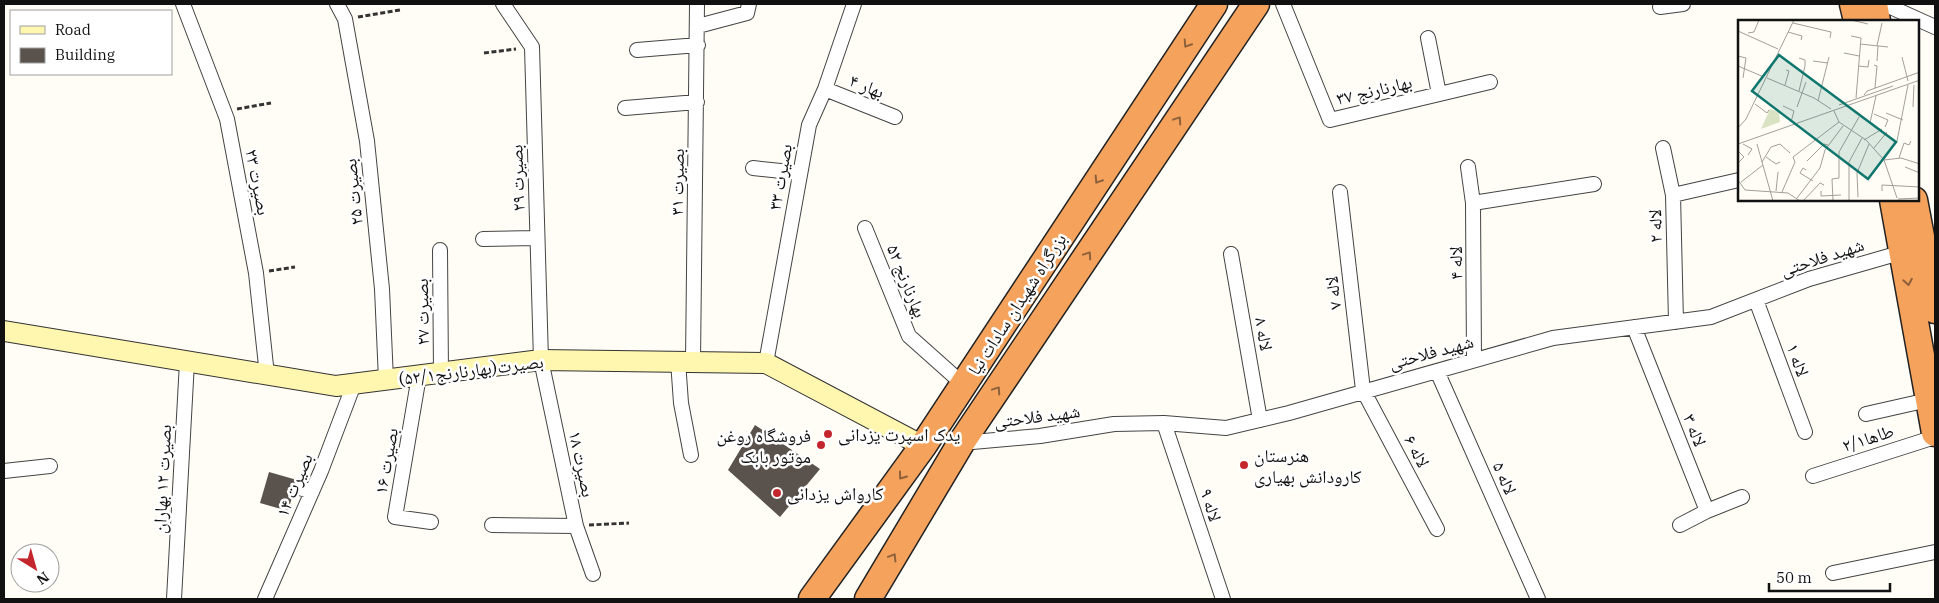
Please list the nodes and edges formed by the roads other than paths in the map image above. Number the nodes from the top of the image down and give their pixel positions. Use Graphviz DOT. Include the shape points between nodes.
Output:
graph roads {
  1 [pos="183,4"];
  2 [pos="337,4"];
  3 [pos="503,4"];
  4 [pos="697,4"];
  5 [pos="749,4"];
  6 [pos="854,4"];
  7 [pos="1214,4"];
  8 [pos="1256,4"];
  9 [pos="1283,4"];
  10 [pos="1683,4"];
  11 [pos="1853,4"];
  12 [pos="1874,4"];
  13 [pos="1884,4"];
  14 [pos="1660,7"];
  15 [pos="1907,8"];
  16 [pos="1857,20"];
  17 [pos="1877,20"];
  18 [pos="698,26"];
  19 [pos="1935,27"];
  20 [pos="1428,38"];
  21 [pos="698,45"];
  22 [pos="637,50"];
  23 [pos="1490,82"];
  24 [pos="825,89"];
  25 [pos="1439,94"];
  26 [pos="697,102"];
  27 [pos="625,108"];
  28 [pos="895,117"];
  29 [pos="1663,148"];
  30 [pos="1468,167"];
  31 [pos="753,168"];
  32 [pos="800,173"];
  33 [pos="1738,180"];
  34 [pos="1594,184"];
  35 [pos="1340,192"];
  36 [pos="1673,195"];
  37 [pos="1894,201"];
  38 [pos="1914,201"];
  39 [pos="1473,203"];
  40 [pos="865,228"];
  41 [pos="537,238"];
  42 [pos="483,239"];
  43 [pos="1921,249"];
  44 [pos="440,250"];
  45 [pos="1231,254"];
  46 [pos="1756,300"];
  47 [pos="1935,310"];
  48 [pos="1676,322"];
  49 [pos="1634,327"];
  50 [pos="4,331"];
  51 [pos="541,360"];
  52 [pos="1474,360"];
  53 [pos="685,361"];
  54 [pos="187,362"];
  55 [pos="766,363"];
  56 [pos="1437,371"];
  57 [pos="442,373"];
  58 [pos="267,375"];
  59 [pos="420,376"];
  60 [pos="386,380"];
  61 [pos="354,384"];
  62 [pos="964,385"];
  63 [pos="1363,390"];
  64 [pos="1928,400"];
  65 [pos="1866,414"];
  66 [pos="1260,420"];
  67 [pos="1164,423"];
  68 [pos="1805,432"];
  69 [pos="1935,435"];
  70 [pos="961,443"];
  71 [pos="923,446"];
  72 [pos="691,455"];
  73 [pos="50,466"];
  74 [pos="4,470"];
  75 [pos="1813,476"];
  76 [pos="1742,497"];
  77 [pos="1706,511"];
  78 [pos="431,522"];
  79 [pos="1680,525"];
  80 [pos="492,526"];
  81 [pos="576,526"];
  82 [pos="1437,529"];
  83 [pos="1935,552"];
  84 [pos="1833,573"];
  85 [pos="593,574"];
  86 [pos="870,598"];
  87 [pos="174,599"];
  88 [pos="265,599"];
  89 [pos="812,599"];
  90 [pos="1223,599"];
  91 [pos="1538,599"];
  1 -- 58 [label="street, بصیرت ۲۳" via="224,111 256,274"];
  2 -- 60 [label="street, بصیرت ۲۵" via="345,19 368,151 382,289"];
  3 -- 41 [label="street, بصیرت ۲۹" via="532,47"];
  4 -- 18 [label="street, بصیرت ۳۱"];
  5 -- 18 [label="street" via="747,13"];
  6 -- 24 [label="street, بصیرت ۳۳"];
  7 -- 62 [label="highway, بزرگراه شهیدان سادات نیا, one-way"];
  70 -- 8 [label="highway, بزرگراه شهیدان سادات نیا, one-way"];
  9 -- 25 [label="street, بهارنارنج ۳۷" via="1330,120"];
  10 -- 14 [label="street"];
  11 -- 16 [label="highway"];
  12 -- 17 [label="highway"];
  13 -- 15 [label="street"];
  15 -- 19 [label="street"];
  18 -- 21 [label="street, بصیرت ۳۱"];
  20 -- 25 [label="street"];
  21 -- 22 [label="street"];
  21 -- 26 [label="street, بصیرت ۳۱"];
  23 -- 25 [label="street, بهارنارنج ۳۷"];
  24 -- 28 [label="street, بهار ۴"];
  24 -- 32 [label="street, بصیرت ۳۳" via="809,124"];
  26 -- 27 [label="street"];
  26 -- 53 [label="street, بصیرت ۳۱"];
  29 -- 36 [label="street"];
  30 -- 39 [label="street, لاله ۴"];
  31 -- 32 [label="street"];
  32 -- 55 [label="street, بصیرت ۳۳"];
  33 -- 36 [label="street, لاله ۲"];
  34 -- 39 [label="street"];
  35 -- 63 [label="street, لاله ۷"];
  36 -- 48 [label="street, لاله ۲"];
  37 -- 43 [label="highway"];
  38 -- 43 [label="highway"];
  39 -- 52 [label="street, لاله ۴"];
  40 -- 62 [label="street, بهارنارنج ۵۲" via="909,336"];
  41 -- 42 [label="street"];
  41 -- 51 [label="street, بصیرت ۲۹"];
  43 -- 46 [label="street, شهید فلاحتی" via="1809,279"];
  43 -- 47 [label="highway"];
  43 -- 64 [label="highway, one-way"];
  44 -- 57 [label="street, بصیرت ۲۷"];
  45 -- 66 [label="street, لاله ۸"];
  46 -- 48 [label="street, شهید فلاحتی" via="1711,317"];
  46 -- 68 [label="street, لاله ۱"];
  48 -- 49 [label="street, شهید فلاحتی"];
  49 -- 52 [label="street, شهید فلاحتی" via="1553,338"];
  49 -- 77 [label="street, لاله ۳"];
  50 -- 54 [label="street, بصیرت(بهارنارنج۵۲/۱)"];
  51 -- 53 [label="street, بصیرت(بهارنارنج۵۲/۱)"];
  51 -- 57 [label="street, بصیرت(بهارنارنج۵۲/۱)"];
  51 -- 81 [label="street, بصیرت ۱۸"];
  52 -- 56 [label="street, شهید فلاحتی"];
  53 -- 55 [label="street, بصیرت(بهارنارنج۵۲/۱)"];
  53 -- 72 [label="street, بصیرت ۳۱" via="681,403"];
  54 -- 58 [label="street, بصیرت(بهارنارنج۵۲/۱)"];
  54 -- 87 [label="street, بصیرت ۱۲ بهاران"];
  55 -- 71 [label="street, بصیرت(بهارنارنج۵۲/۱)"];
  56 -- 63 [label="street, شهید فلاحتی"];
  56 -- 91 [label="street, لاله ۵"];
  57 -- 59 [label="street, بصیرت(بهارنارنج۵۲/۱)"];
  58 -- 61 [label="street, بصیرت(بهارنارنج۵۲/۱)" via="336,386"];
  59 -- 60 [label="street, بصیرت(بهارنارنج۵۲/۱)"];
  59 -- 78 [label="street, بصیرت ۱۶" via="395,517"];
  60 -- 61 [label="street, بصیرت(بهارنارنج۵۲/۱)"];
  61 -- 88 [label="street, بصیرت ۱۴" via="306,490"];
  62 -- 71 [label="highway, بزرگراه شهیدان سادات نیا"];
  63 -- 66 [label="street, شهید فلاحتی"];
  63 -- 82 [label="street, لاله ۶"];
  64 -- 65 [label="street"];
  64 -- 69 [label="highway"];
  66 -- 67 [label="street, شهید فلاحتی" via="1226,428"];
  67 -- 70 [label="street, شهید فلاحتی" via="1114,424 1040,436"];
  67 -- 90 [label="street, لاله ۹"];
  69 -- 75 [label="street, طاها۲/۱"];
  86 -- 70 [label="highway, بزرگراه شهیدان سادات نیا, one-way"];
  71 -- 89 [label="highway, بزرگراه شهیدان سادات نیا, one-way"];
  73 -- 74 [label="street"];
  76 -- 77 [label="street"];
  77 -- 79 [label="street"];
  80 -- 81 [label="street"];
  81 -- 85 [label="street, بصیرت ۱۸"];
  83 -- 84 [label="street"];
}
